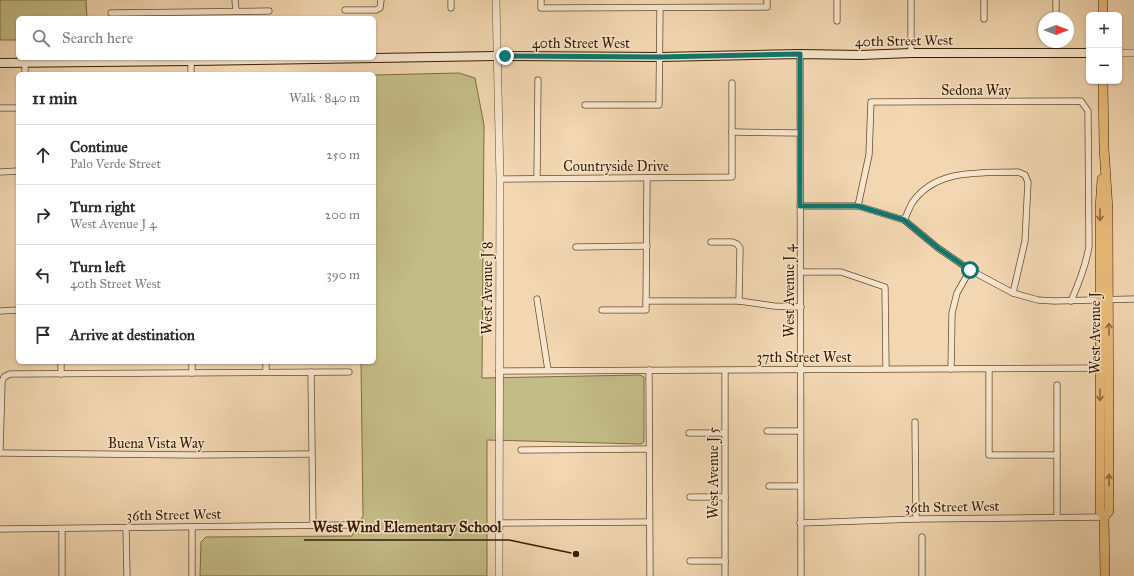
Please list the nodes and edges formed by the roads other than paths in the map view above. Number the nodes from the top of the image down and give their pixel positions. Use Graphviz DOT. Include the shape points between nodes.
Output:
graph roads {
  1 [pos="235,0"];
  2 [pos="381,0"];
  3 [pos="451,0"];
  4 [pos="496,0"];
  5 [pos="541,0"];
  6 [pos="611,0"];
  7 [pos="767,0"];
  8 [pos="837,0"];
  9 [pos="911,0"];
  10 [pos="984,0"];
  11 [pos="1056,0"];
  12 [pos="1103,0"];
  13 [pos="451,8"];
  14 [pos="611,8"];
  15 [pos="660,8"];
  16 [pos="345,10"];
  17 [pos="236,11"];
  18 [pos="269,11"];
  19 [pos="1056,12"];
  20 [pos="1103,12"];
  21 [pos="111,13"];
  22 [pos="191,15"];
  23 [pos="984,19"];
  24 [pos="837,21"];
  25 [pos="910,53"];
  26 [pos="1086,53"];
  27 [pos="1122,53"];
  28 [pos="1134,53"];
  29 [pos="800,54"];
  30 [pos="496,56"];
  31 [pos="660,57"];
  32 [pos="376,58"];
  33 [pos="191,60"];
  34 [pos="25,62"];
  35 [pos="0,63"];
  36 [pos="25,72"];
  37 [pos="191,72"];
  38 [pos="538,80"];
  39 [pos="732,83"];
  40 [pos="1103,84"];
  41 [pos="1081,102"];
  42 [pos="585,106"];
  43 [pos="0,108"];
  44 [pos="16,108"];
  45 [pos="732,132"];
  46 [pos="800,133"];
  47 [pos="16,171"];
  48 [pos="0,172"];
  49 [pos="537,178"];
  50 [pos="647,178"];
  51 [pos="500,179"];
  52 [pos="800,206"];
  53 [pos="858,206"];
  54 [pos="904,220"];
  55 [pos="711,242"];
  56 [pos="647,246"];
  57 [pos="576,247"];
  58 [pos="970,270"];
  59 [pos="802,272"];
  60 [pos="1013,294"];
  61 [pos="537,299"];
  62 [pos="1134,299"];
  63 [pos="1104,300"];
  64 [pos="646,301"];
  65 [pos="739,301"];
  66 [pos="1071,301"];
  67 [pos="801,307"];
  68 [pos="16,310"];
  69 [pos="602,310"];
  70 [pos="0,311"];
  71 [pos="61,364"];
  72 [pos="192,364"];
  73 [pos="266,364"];
  74 [pos="1104,368"];
  75 [pos="800,369"];
  76 [pos="886,369"];
  77 [pos="951,369"];
  78 [pos="989,369"];
  79 [pos="548,370"];
  80 [pos="649,370"];
  81 [pos="725,370"];
  82 [pos="500,371"];
  83 [pos="266,372"];
  84 [pos="311,372"];
  85 [pos="349,372"];
  86 [pos="192,373"];
  87 [pos="61,374"];
  88 [pos="1057,385"];
  89 [pos="1,413"];
  90 [pos="915,422"];
  91 [pos="767,431"];
  92 [pos="800,431"];
  93 [pos="689,433"];
  94 [pos="724,433"];
  95 [pos="0,448"];
  96 [pos="649,449"];
  97 [pos="521,450"];
  98 [pos="0,453"];
  99 [pos="311,454"];
  100 [pos="1057,455"];
  101 [pos="769,486"];
  102 [pos="800,486"];
  103 [pos="690,497"];
  104 [pos="725,497"];
  105 [pos="1057,517"];
  106 [pos="1104,517"];
  107 [pos="916,519"];
  108 [pos="649,522"];
  109 [pos="499,523"];
  110 [pos="800,523"];
  111 [pos="313,525"];
  112 [pos="348,525"];
  113 [pos="126,528"];
  114 [pos="192,528"];
  115 [pos="0,529"];
  116 [pos="62,529"];
  117 [pos="922,537"];
  118 [pos="725,560"];
  119 [pos="690,561"];
  120 [pos="62,576"];
  121 [pos="127,576"];
  122 [pos="192,576"];
  123 [pos="499,576"];
  124 [pos="650,576"];
  125 [pos="725,576"];
  126 [pos="801,576"];
  127 [pos="922,576"];
  128 [pos="1105,576"];
  1 -- 17 [label="street"];
  2 -- 16 [label="street" via="380,8 376,10"];
  3 -- 13 [label="street"];
  4 -- 30 [label="street, West Avenue J 8"];
  5 -- 14 [label="street" via="541,8"];
  6 -- 14 [label="street"];
  7 -- 15 [label="street" via="767,7"];
  8 -- 24 [label="street"];
  9 -- 25 [label="street"];
  10 -- 23 [label="street"];
  11 -- 19 [label="street"];
  12 -- 20 [label="main road"];
  14 -- 15 [label="street"];
  15 -- 31 [label="street"];
  17 -- 18 [label="street"];
  17 -- 22 [label="street"];
  21 -- 22 [label="street"];
  25 -- 26 [label="main road, 40th Street West"];
  25 -- 29 [label="main road, 40th Street West"];
  27 -- 28 [label="street"];
  29 -- 31 [label="main road, 40th Street West"];
  29 -- 46 [label="street, West Avenue J 4"];
  30 -- 31 [label="main road, 40th Street West"];
  30 -- 32 [label="main road, 40th Street West"];
  30 -- 51 [label="street, West Avenue J 8"];
  31 -- 42 [label="street" via="659,105"];
  33 -- 34 [label="main road, 40th Street West"];
  33 -- 37 [label="street"];
  34 -- 35 [label="main road, 40th Street West"];
  34 -- 36 [label="street"];
  38 -- 49 [label="street"];
  39 -- 45 [label="street"];
  40 -- 63 [label="main road, West Avenue J" via="1108,210"];
  41 -- 53 [label="street, Sedona Way" via="871,102 869,155"];
  41 -- 66 [label="street, West Avenue J" via="1088,111 1089,246 1082,276"];
  43 -- 44 [label="street"];
  45 -- 46 [label="street"];
  45 -- 50 [label="street, Countryside Drive" via="732,176"];
  46 -- 52 [label="street, West Avenue J 4"];
  47 -- 48 [label="street"];
  49 -- 50 [label="street, Countryside Drive"];
  49 -- 51 [label="street, Countryside Drive"];
  50 -- 56 [label="street"];
  51 -- 82 [label="street, West Avenue J 8"];
  52 -- 53 [label="street"];
  52 -- 59 [label="street, West Avenue J 4"];
  53 -- 54 [label="street"];
  54 -- 58 [label="street"];
  54 -- 60 [label="street" via="912,203 929,186 942,179 962,174 1018,172 1025,175 1028,182 1025,241"];
  55 -- 65 [label="street" via="732,242 740,248"];
  56 -- 57 [label="street"];
  56 -- 64 [label="street"];
  58 -- 60 [label="street"];
  58 -- 77 [label="street" via="957,293 952,313"];
  59 -- 67 [label="street, West Avenue J 4"];
  59 -- 76 [label="street" via="841,272 885,287"];
  60 -- 66 [label="street" via="1038,300"];
  61 -- 79 [label="street"];
  62 -- 63 [label="street"];
  63 -- 66 [label="street"];
  63 -- 74 [label="main road, West Avenue J"];
  64 -- 65 [label="street"];
  64 -- 69 [label="street" via="646,310"];
  65 -- 67 [label="street"];
  67 -- 75 [label="street, West Avenue J 4"];
  68 -- 70 [label="street"];
  71 -- 87 [label="street"];
  72 -- 86 [label="street"];
  73 -- 83 [label="street"];
  74 -- 78 [label="street, 37th Street West"];
  74 -- 106 [label="main road, West Avenue J" via="1100,511"];
  75 -- 76 [label="street, 37th Street West"];
  75 -- 81 [label="street, 37th Street West"];
  75 -- 92 [label="street, West Avenue J 4"];
  76 -- 77 [label="street, 37th Street West"];
  77 -- 78 [label="street, 37th Street West"];
  78 -- 100 [label="street" via="989,455"];
  79 -- 80 [label="street, 37th Street West"];
  79 -- 82 [label="street, 37th Street West"];
  80 -- 81 [label="street, 37th Street West"];
  80 -- 96 [label="street"];
  81 -- 94 [label="street, West Avenue J 5"];
  82 -- 109 [label="street, West Avenue J 8"];
  83 -- 84 [label="street"];
  83 -- 86 [label="street"];
  84 -- 85 [label="street"];
  84 -- 99 [label="street"];
  86 -- 87 [label="street"];
  87 -- 89 [label="street" via="10,374 4,377"];
  88 -- 100 [label="street"];
  89 -- 95 [label="street"];
  90 -- 107 [label="street"];
  91 -- 92 [label="street"];
  92 -- 102 [label="street, West Avenue J 4"];
  93 -- 94 [label="street"];
  94 -- 104 [label="street, West Avenue J 5"];
  96 -- 97 [label="street"];
  96 -- 108 [label="street"];
  98 -- 99 [label="street, Buena Vista Way"];
  99 -- 111 [label="street"];
  100 -- 105 [label="street"];
  101 -- 102 [label="street"];
  102 -- 110 [label="street, West Avenue J 4"];
  103 -- 104 [label="street"];
  104 -- 118 [label="street, West Avenue J 5"];
  105 -- 106 [label="street, 36th Street West"];
  105 -- 107 [label="street, 36th Street West"];
  106 -- 128 [label="main road, West Avenue J"];
  107 -- 110 [label="street, 36th Street West"];
  108 -- 109 [label="street"];
  108 -- 124 [label="street"];
  109 -- 123 [label="street, West Avenue J 8"];
  110 -- 126 [label="street, West Avenue J 4"];
  111 -- 112 [label="street, 36th Street West"];
  111 -- 114 [label="street, 36th Street West"];
  113 -- 114 [label="street, 36th Street West"];
  113 -- 116 [label="street, 36th Street West"];
  113 -- 121 [label="street"];
  114 -- 122 [label="street"];
  115 -- 116 [label="street, 36th Street West"];
  116 -- 120 [label="street"];
  117 -- 127 [label="street"];
  118 -- 119 [label="street"];
  118 -- 125 [label="street, West Avenue J 5"];
}
